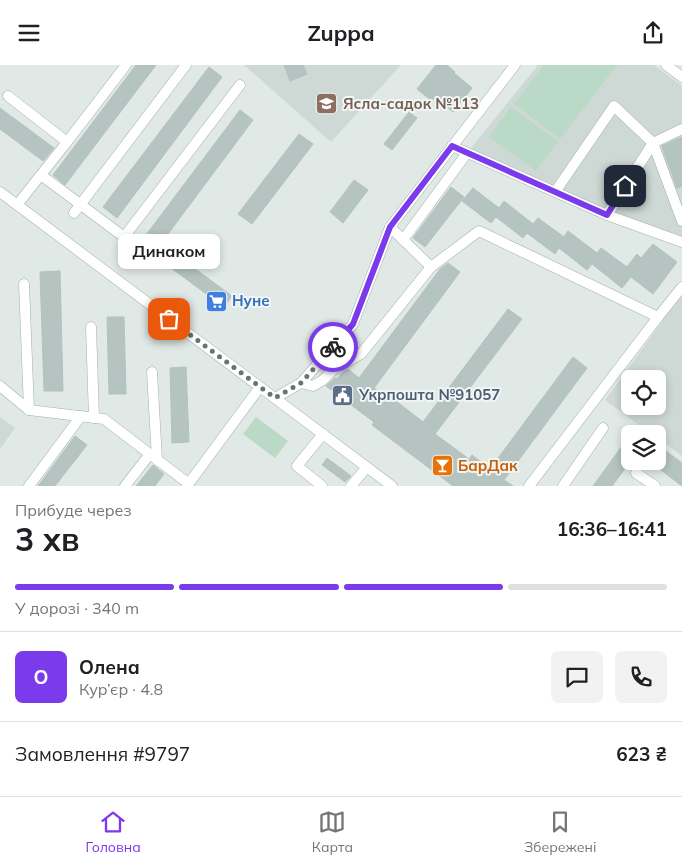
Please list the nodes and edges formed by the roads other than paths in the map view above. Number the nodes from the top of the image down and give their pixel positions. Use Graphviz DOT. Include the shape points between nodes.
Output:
graph roads {
  1 [pos="126,65"];
  2 [pos="186,65"];
  3 [pos="515,65"];
  4 [pos="666,65"];
  5 [pos="682,77"];
  6 [pos="240,85"];
  7 [pos="8,96"];
  8 [pos="682,129"];
  9 [pos="67,142"];
  10 [pos="653,143"];
  11 [pos="452,146"];
  12 [pos="467,153"];
  13 [pos="41,175"];
  14 [pos="0,192"];
  15 [pos="555,192"];
  16 [pos="80,203"];
  17 [pos="17,205"];
  18 [pos="74,213"];
  19 [pos="607,215"];
  20 [pos="682,221"];
  21 [pos="390,227"];
  22 [pos="403,240"];
  23 [pos="682,242"];
  24 [pos="431,267"];
  25 [pos="24,284"];
  26 [pos="682,287"];
  27 [pos="658,317"];
  28 [pos="91,327"];
  29 [pos="152,372"];
  30 [pos="301,383"];
  31 [pos="0,386"];
  32 [pos="260,387"];
  33 [pos="275,398"];
  34 [pos="29,410"];
  35 [pos="81,416"];
  36 [pos="94,418"];
  37 [pos="603,428"];
  38 [pos="324,434"];
  39 [pos="153,457"];
  40 [pos="367,467"];
  41 [pos="636,473"];
  42 [pos="188,485"];
  43 [pos="29,486"];
  44 [pos="125,486"];
  45 [pos="322,486"];
  46 [pos="351,486"];
  47 [pos="392,486"];
  48 [pos="529,486"];
  49 [pos="563,486"];
  50 [pos="655,486"];
  1 -- 9 [label="street"];
  2 -- 16 [label="street"];
  3 -- 11 [label="street"];
  4 -- 5 [label="street"];
  6 -- 16 [label="street" via="124,237"];
  7 -- 9 [label="street"];
  8 -- 10 [label="street"];
  9 -- 13 [label="street"];
  10 -- 15 [label="street" via="614,105"];
  10 -- 19 [label="street"];
  10 -- 20 [label="street"];
  11 -- 12 [label="street"];
  11 -- 21 [label="street"];
  12 -- 15 [label="street"];
  12 -- 22 [label="street"];
  13 -- 16 [label="street"];
  13 -- 17 [label="street"];
  14 -- 17 [label="street"];
  15 -- 19 [label="street"];
  16 -- 18 [label="street"];
  17 -- 32 [label="street"];
  19 -- 23 [label="street"];
  21 -- 22 [label="street"];
  21 -- 30 [label="street" via="353,324"];
  22 -- 24 [label="street"];
  24 -- 27 [label="street" via="479,231"];
  24 -- 30 [label="street" via="361,354 313,386"];
  25 -- 34 [label="street"];
  26 -- 27 [label="street"];
  27 -- 48 [label="street"];
  28 -- 36 [label="street"];
  29 -- 39 [label="street"];
  30 -- 33 [label="street"];
  31 -- 34 [label="street"];
  32 -- 33 [label="street"];
  32 -- 42 [label="street"];
  33 -- 38 [label="street"];
  34 -- 35 [label="street"];
  35 -- 36 [label="street"];
  35 -- 43 [label="street"];
  36 -- 39 [label="street" via="104,419"];
  37 -- 49 [label="street"];
  38 -- 40 [label="street"];
  38 -- 45 [label="street" via="297,466"];
  39 -- 42 [label="street"];
  39 -- 44 [label="street"];
  40 -- 46 [label="street"];
  40 -- 47 [label="street"];
  41 -- 50 [label="street"];
}
